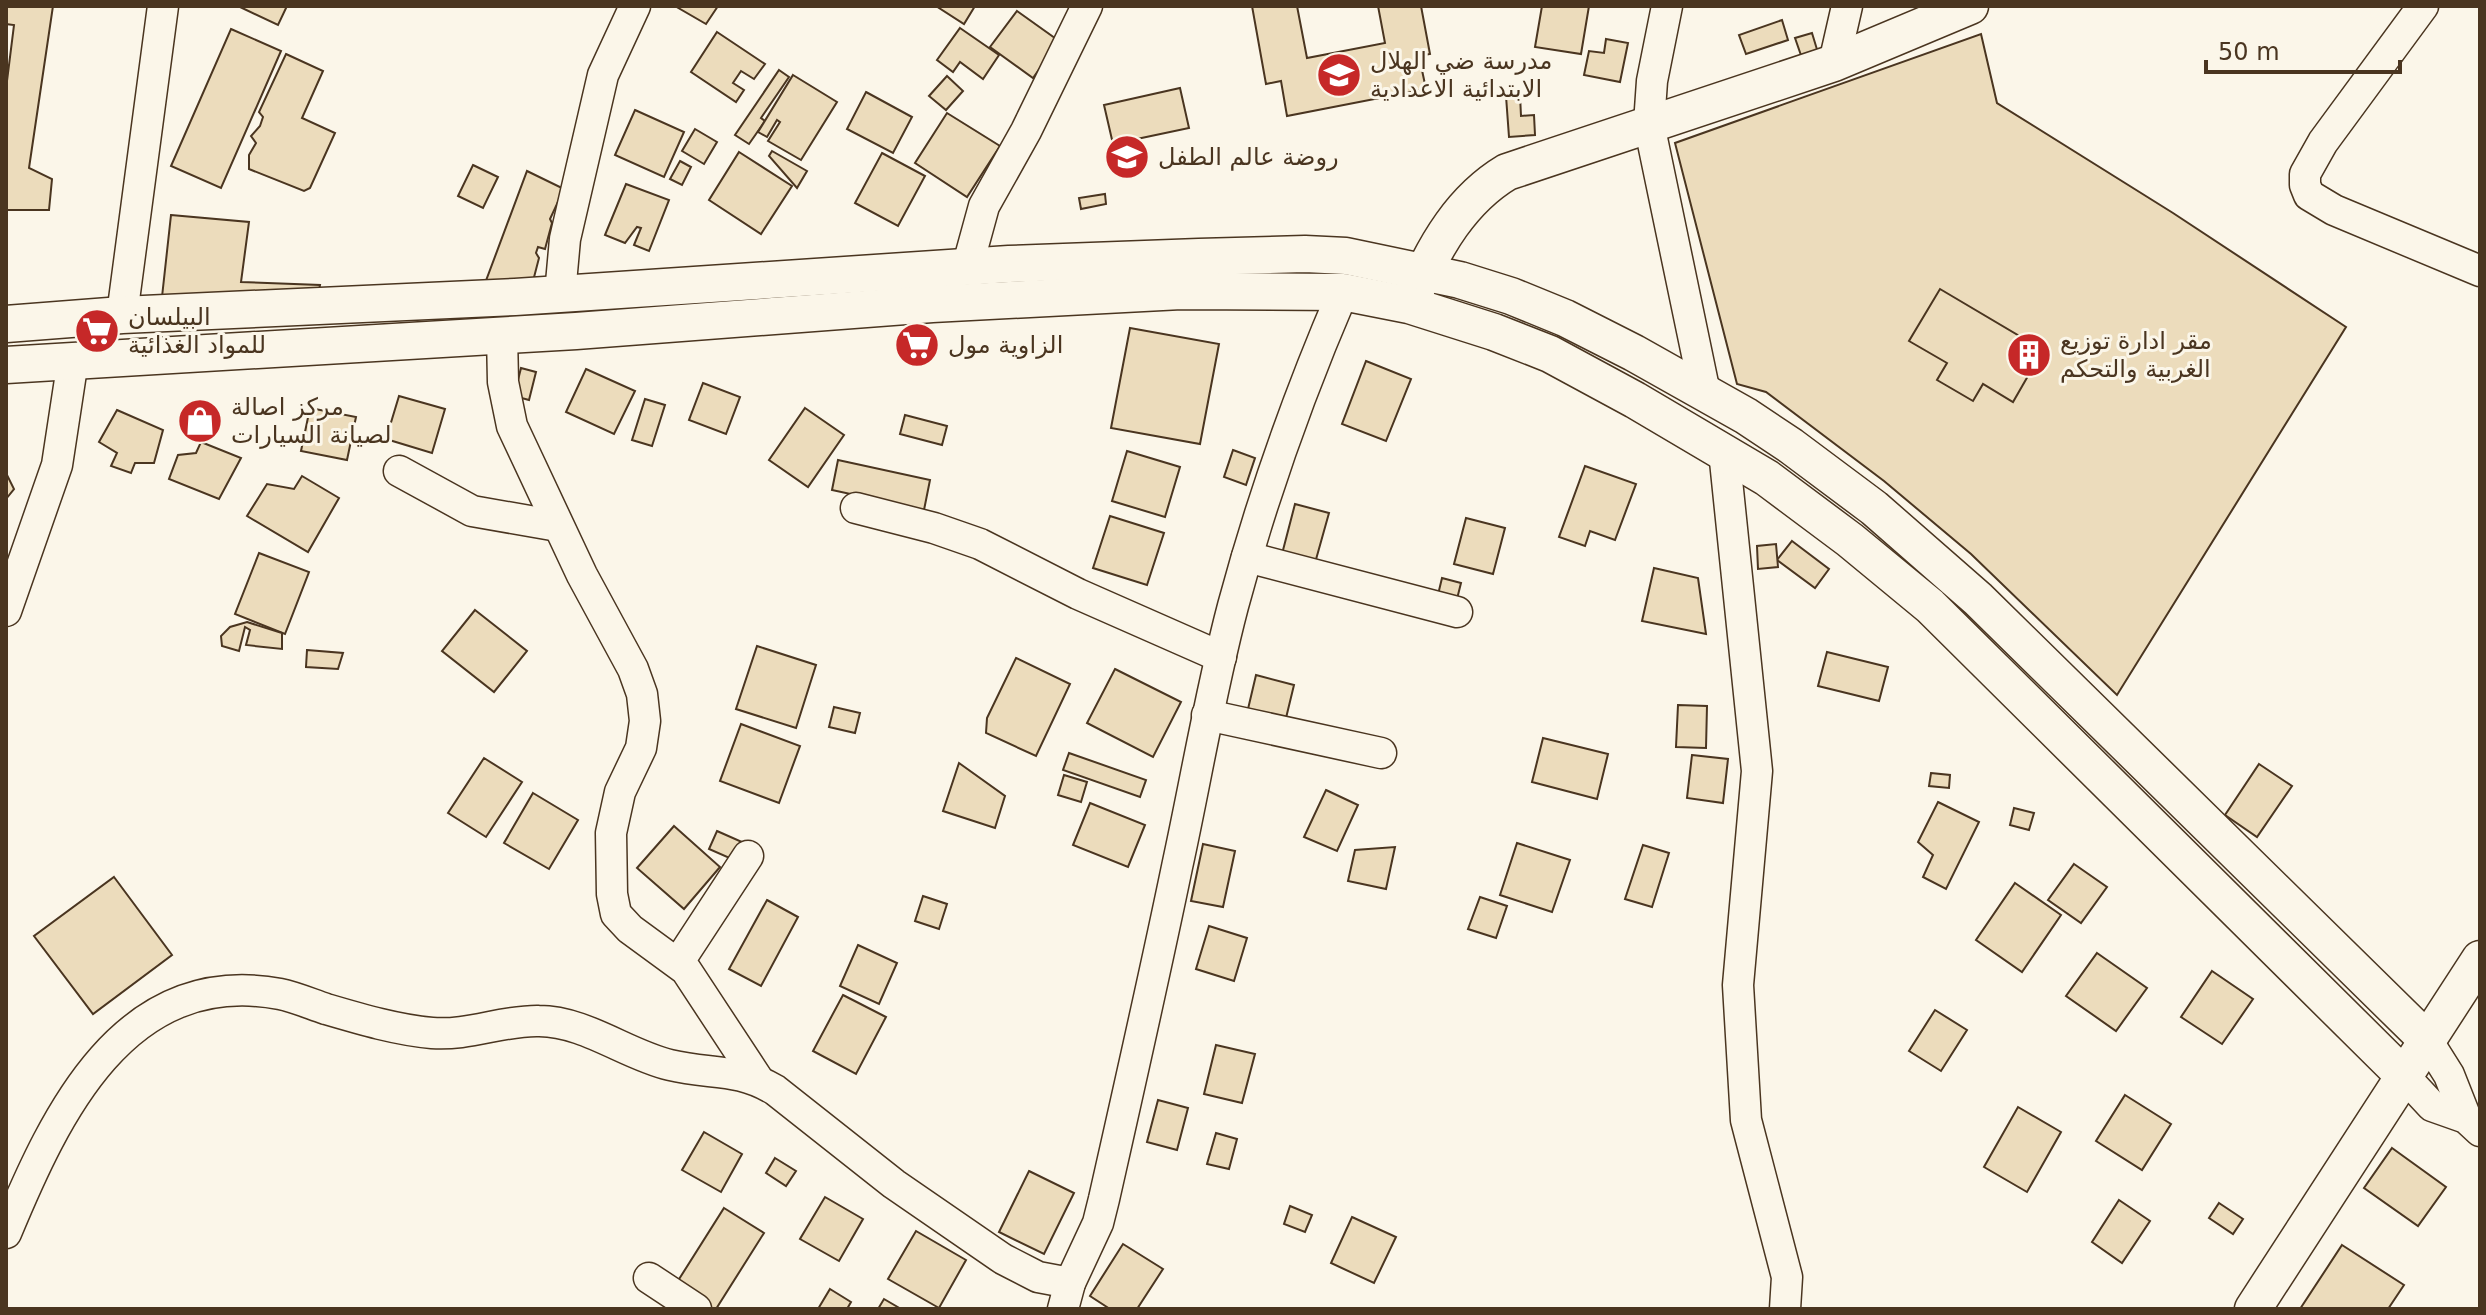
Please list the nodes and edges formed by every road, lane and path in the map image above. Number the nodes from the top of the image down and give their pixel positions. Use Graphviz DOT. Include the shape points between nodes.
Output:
graph roads {
  1 [pos="163,6"];
  2 [pos="635,6"];
  3 [pos="1087,6"];
  4 [pos="1667,6"];
  5 [pos="1847,6"];
  6 [pos="1970,6"];
  7 [pos="2423,6"];
  8 [pos="1834,63"];
  9 [pos="1649,124"];
  10 [pos="1305,254"];
  11 [pos="967,268"];
  12 [pos="2480,271"];
  13 [pos="1424,272"];
  14 [pos="1302,291"];
  15 [pos="1343,292"];
  16 [pos="560,294"];
  17 [pos="1409,305"];
  18 [pos="122,315"];
  19 [pos="6,324"];
  20 [pos="502,335"];
  21 [pos="73,360"];
  22 [pos="6,365"];
  23 [pos="1705,393"];
  24 [pos="1724,451"];
  25 [pos="399,471"];
  26 [pos="856,508"];
  27 [pos="558,526"];
  28 [pos="1247,557"];
  29 [pos="6,611"];
  30 [pos="1457,612"];
  31 [pos="1221,657"];
  32 [pos="1207,715"];
  33 [pos="1381,753"];
  34 [pos="748,856"];
  35 [pos="2480,959"];
  36 [pos="678,963"];
  37 [pos="2427,1040"];
  38 [pos="2404,1076"];
  39 [pos="759,1081"];
  40 [pos="2473,1124"];
  41 [pos="6,1233"];
  42 [pos="649,1278"];
  43 [pos="1067,1296"];
  44 [pos="696,1309"];
  45 [pos="1785,1309"];
  46 [pos="2253,1309"];
  1 -- 18 [label="street"];
  2 -- 16 [label="street" via="603,75 565,239"];
  3 -- 11 [label="street" via="984,206"];
  4 -- 9 [label="street"];
  5 -- 8 [label="street"];
  6 -- 8 [label="main road"];
  7 -- 12 [label="street" via="2323,142 2305,174 2305,185 2309,195 2334,210"];
  8 -- 9 [label="main road"];
  9 -- 13 [label="main road" via="1491,181 1463,208"];
  9 -- 23 [label="street"];
  10 -- 11 [label="main road"];
  10 -- 13 [label="main road" via="1346,256"];
  10 -- 14 [label="main road"];
  11 -- 16 [label="main road"];
  13 -- 17 [label="main road"];
  13 -- 23 [label="main road" via="1511,296 1565,318"];
  14 -- 15 [label="main road"];
  14 -- 20 [label="main road" via="1181,291 932,304"];
  15 -- 17 [label="main road"];
  15 -- 28 [label="street" via="1290,422"];
  16 -- 18 [label="main road"];
  17 -- 24 [label="main road" via="1550,354"];
  18 -- 19 [label="main road"];
  20 -- 21 [label="main road"];
  20 -- 27 [label="street" via="508,415"];
  21 -- 22 [label="main road"];
  21 -- 29 [label="street" via="57,465"];
  23 -- 37 [label="main road" via="1791,446 1948,572"];
  24 -- 38 [label="main road" via="1850,540 1930,606"];
  24 -- 45 [label="street" via="1757,771 1738,985 1746,1120 1787,1277"];
  25 -- 27 [label="street" via="472,511"];
  26 -- 31 [label="street" via="980,544"];
  27 -- 36 [label="street" via="642,694 641,748 620,792 611,833 613,904 623,923"];
  28 -- 30 [label="street"];
  28 -- 31 [label="street"];
  31 -- 32 [label="street"];
  32 -- 33 [label="street"];
  32 -- 43 [label="street" via="1104,1199"];
  34 -- 36 [label="street"];
  35 -- 37 [label="main road"];
  36 -- 39 [label="street"];
  37 -- 38 [label="main road"];
  37 -- 40 [label="street"];
  38 -- 40 [label="street" via="2432,1106"];
  38 -- 46 [label="main road"];
  39 -- 41 [label="street" via="737,1073 669,1065 542,1020 475,1032 430,1033 283,995 222,992 163,1010 113,1045 92,1068 45,1149"];
  39 -- 43 [label="street" via="894,1184"];
  42 -- 44 [label="street"];
}
